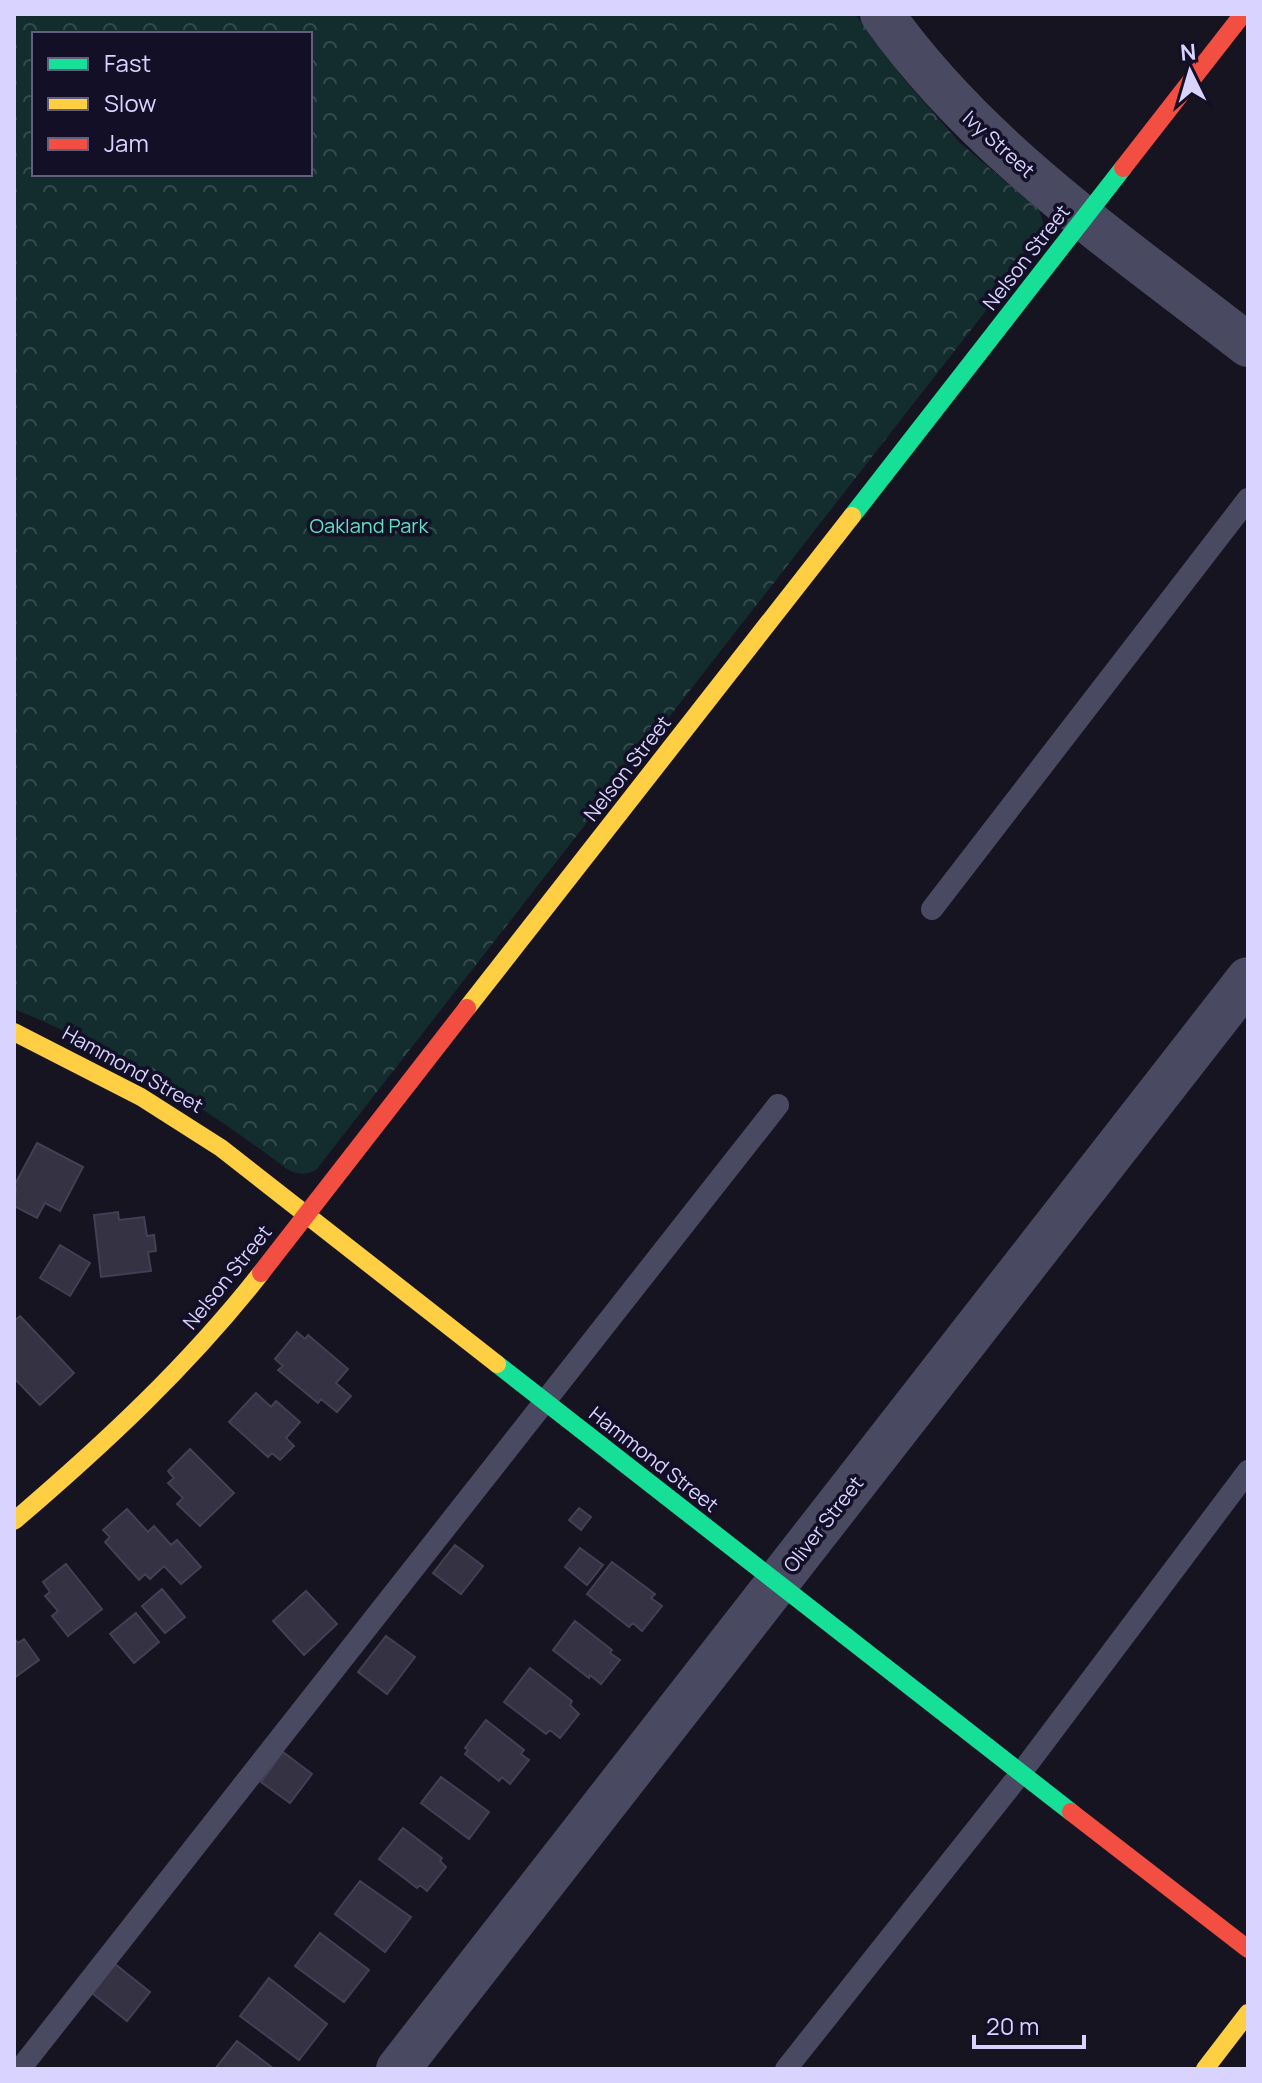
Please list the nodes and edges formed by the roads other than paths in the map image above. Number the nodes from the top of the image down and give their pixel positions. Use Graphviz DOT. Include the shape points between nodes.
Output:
graph roads {
  1 [pos="882,14"];
  2 [pos="1243,14"];
  3 [pos="1085,218"];
  4 [pos="1248,345"];
  5 [pos="1248,499"];
  6 [pos="932,909"];
  7 [pos="1248,979"];
  8 [pos="14,1032"];
  9 [pos="778,1105"];
  10 [pos="307,1214"];
  11 [pos="545,1402"];
  12 [pos="1248,1471"];
  13 [pos="14,1521"];
  14 [pos="777,1583"];
  15 [pos="1021,1773"];
  16 [pos="1248,1949"];
  17 [pos="1248,2013"];
  18 [pos="20,2069"];
  19 [pos="398,2069"];
  20 [pos="786,2069"];
  21 [pos="1205,2069"];
  1 -- 3 [label="street, Ivy Street" via="971,121"];
  2 -- 3 [label="street, Nelson Street"];
  3 -- 4 [label="street, Ivy Street"];
  3 -- 10 [label="street, Nelson Street"];
  5 -- 6 [label="lane"];
  7 -- 14 [label="street, Oliver Street"];
  8 -- 10 [label="street, Hammond Street" via="188,1123"];
  9 -- 11 [label="lane"];
  10 -- 11 [label="street, Hammond Street"];
  10 -- 13 [label="street, Nelson Street" via="167,1381"];
  11 -- 14 [label="street, Hammond Street"];
  11 -- 18 [label="lane"];
  12 -- 15 [label="lane"];
  14 -- 15 [label="street, Hammond Street"];
  14 -- 19 [label="street, Oliver Street"];
  15 -- 16 [label="street, Hammond Street"];
  15 -- 20 [label="lane"];
  17 -- 21 [label="street"];
}
